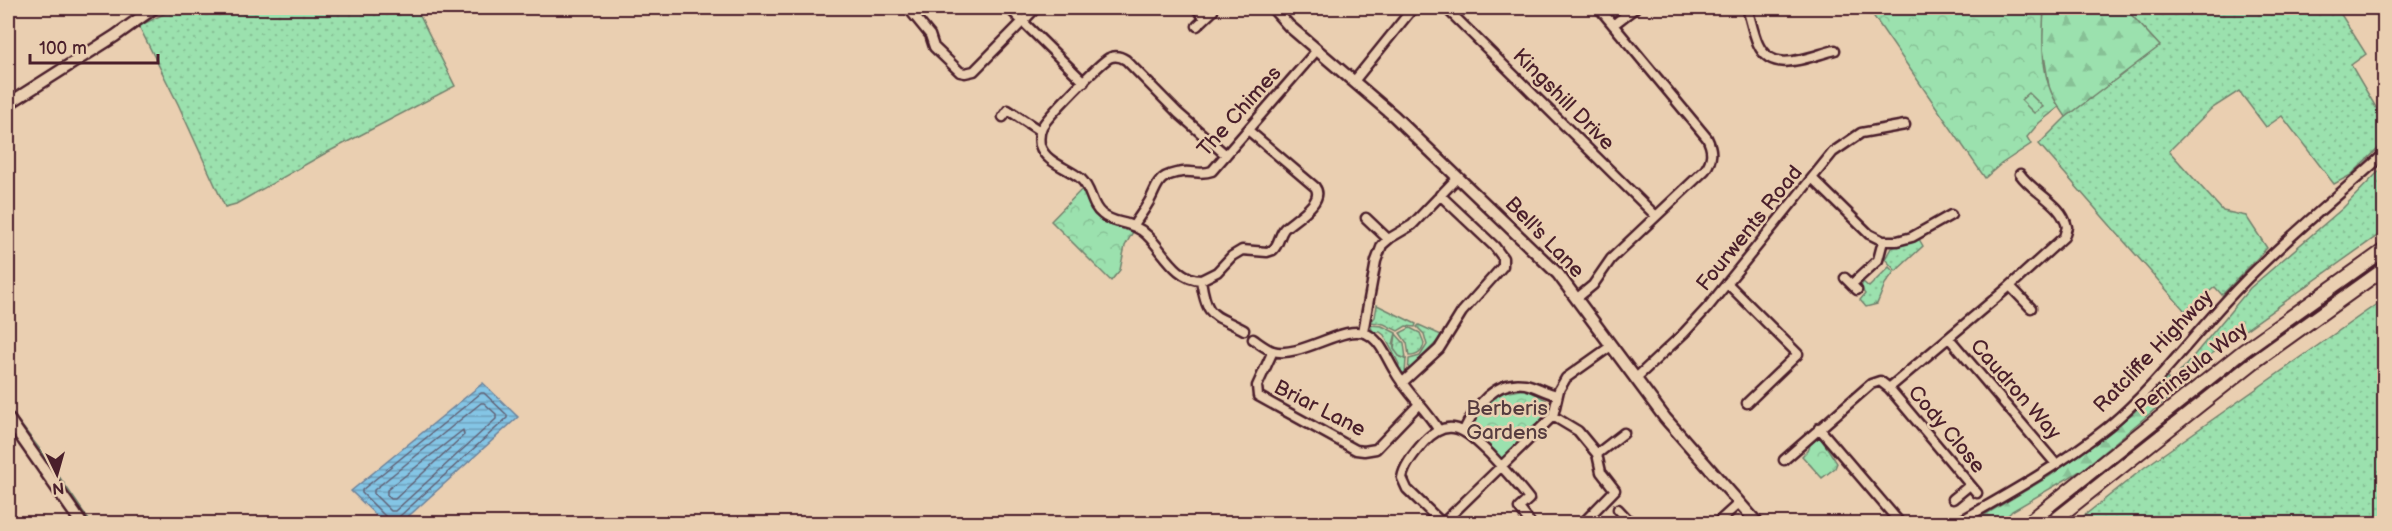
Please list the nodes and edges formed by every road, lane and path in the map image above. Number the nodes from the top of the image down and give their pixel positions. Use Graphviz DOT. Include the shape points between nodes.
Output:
graph roads {
  1 [pos="154,8"];
  2 [pos="908,8"];
  3 [pos="1009,8"];
  4 [pos="1036,8"];
  5 [pos="1196,8"];
  6 [pos="1273,8"];
  7 [pos="1413,8"];
  8 [pos="1446,8"];
  9 [pos="1599,8"];
  10 [pos="1635,8"];
  11 [pos="1747,8"];
  12 [pos="1213,11"];
  13 [pos="1205,18"];
  14 [pos="1023,21"];
  15 [pos="1613,25"];
  16 [pos="1197,26"];
  17 [pos="1317,50"];
  18 [pos="1835,50"];
  19 [pos="1355,80"];
  20 [pos="1084,82"];
  21 [pos="8,104"];
  22 [pos="1003,117"];
  23 [pos="1905,125"];
  24 [pos="1248,130"];
  25 [pos="1040,131"];
  26 [pos="2385,154"];
  27 [pos="1226,155"];
  28 [pos="2020,174"];
  29 [pos="1458,177"];
  30 [pos="1812,178"];
  31 [pos="1440,195"];
  32 [pos="1951,215"];
  33 [pos="1656,216"];
  34 [pos="1366,218"];
  35 [pos="1134,225"];
  36 [pos="1388,239"];
  37 [pos="1883,241"];
  38 [pos="2385,250"];
  39 [pos="2385,269"];
  40 [pos="1202,280"];
  41 [pos="1727,283"];
  42 [pos="1851,284"];
  43 [pos="2010,286"];
  44 [pos="1576,299"];
  45 [pos="2031,308"];
  46 [pos="1244,330"];
  47 [pos="1363,332"];
  48 [pos="1949,338"];
  49 [pos="1253,339"];
  50 [pos="1611,346"];
  51 [pos="1273,351"];
  52 [pos="1635,379"];
  53 [pos="1402,383"];
  54 [pos="1889,388"];
  55 [pos="1557,395"];
  56 [pos="1748,403"];
  57 [pos="1419,404"];
  58 [pos="1553,416"];
  59 [pos="8,418"];
  60 [pos="1820,428"];
  61 [pos="1438,429"];
  62 [pos="1464,430"];
  63 [pos="1624,433"];
  64 [pos="1597,454"];
  65 [pos="1784,460"];
  66 [pos="2056,464"];
  67 [pos="1501,465"];
  68 [pos="1970,485"];
  69 [pos="1977,493"];
  70 [pos="1953,499"];
  71 [pos="1739,503"];
  72 [pos="1618,509"];
  73 [pos="82,524"];
  74 [pos="1443,524"];
  75 [pos="1531,524"];
  76 [pos="1582,524"];
  77 [pos="1632,524"];
  78 [pos="1716,524"];
  79 [pos="1758,524"];
  80 [pos="1901,524"];
  81 [pos="1955,524"];
  82 [pos="2026,524"];
  83 [pos="2049,524"];
  1 -- 21 [label="street"];
  2 -- 14 [label="street" via="930,35 934,47 963,73 974,71"];
  3 -- 14 [label="street"];
  4 -- 14 [label="street"];
  5 -- 13 [label="street"];
  6 -- 17 [label="street, Bell's Lane"];
  7 -- 19 [label="street"];
  8 -- 33 [label="street, Kingshill Drive"];
  9 -- 15 [label="street"];
  10 -- 15 [label="street"];
  11 -- 18 [label="street" via="1758,44 1774,62"];
  12 -- 13 [label="street"];
  13 -- 16 [label="street"];
  14 -- 20 [label="street"];
  15 -- 33 [label="street" via="1712,148 1710,164"];
  17 -- 19 [label="street, Bell's Lane"];
  17 -- 24 [label="street, The Chimes"];
  19 -- 29 [label="street, Bell's Lane"];
  20 -- 25 [label="street"];
  20 -- 27 [label="street" via="1108,59 1124,58"];
  22 -- 25 [label="street" via="1008,110"];
  23 -- 30 [label="street, Fourwents Road" via="1872,129 1852,137 1833,152"];
  24 -- 27 [label="street, The Chimes"];
  24 -- 40 [label="street" via="1315,187 1318,194 1301,216 1282,231 1273,250 1242,250"];
  25 -- 35 [label="street" via="1044,153 1085,183 1100,213"];
  26 -- 66 [label="street, Ratcliffe Highway" via="2275,251 2120,416"];
  27 -- 35 [label="street, The Chimes" via="1209,173 1181,172 1160,182"];
  28 -- 43 [label="street" via="2057,208 2067,227 2053,248"];
  29 -- 31 [label="street"];
  29 -- 44 [label="street, Bell's Lane" via="1558,274"];
  30 -- 37 [label="street" via="1869,234"];
  30 -- 41 [label="street, Fourwents Road"];
  31 -- 36 [label="street" via="1412,225"];
  31 -- 53 [label="street" via="1495,247 1503,258 1503,266 1462,312 1439,349"];
  32 -- 37 [label="street" via="1912,237"];
  33 -- 44 [label="street"];
  34 -- 36 [label="street"];
  35 -- 40 [label="street" via="1184,273"];
  36 -- 47 [label="street" via="1376,261"];
  37 -- 42 [label="street" via="1878,260"];
  38 -- 82 [label="main road, Peninsula Way" via="2243,351"];
  39 -- 83 [label="main road, Peninsula Way" via="2245,369"];
  40 -- 46 [label="street" via="1205,303 1212,314"];
  41 -- 52 [label="street, Fourwents Road" via="1696,321"];
  41 -- 56 [label="street" via="1798,354"];
  43 -- 45 [label="street"];
  43 -- 48 [label="street"];
  44 -- 50 [label="street, Bell's Lane"];
  47 -- 51 [label="street" via="1296,350"];
  47 -- 53 [label="street" via="1376,340"];
  48 -- 54 [label="street"];
  48 -- 66 [label="street, Caudron Way"];
  49 -- 51 [label="street, Briar Lane"];
  50 -- 52 [label="street, Bell's Lane"];
  50 -- 55 [label="street" via="1566,378"];
  51 -- 57 [label="street, Briar Lane" via="1257,386 1258,396 1356,450 1376,449"];
  52 -- 71 [label="street, Bell's Lane"];
  53 -- 57 [label="street"];
  54 -- 60 [label="street" via="1880,381 1871,384"];
  54 -- 68 [label="street, Cody Close"];
  55 -- 58 [label="street"];
  55 -- 62 [label="street" via="1527,384 1500,389 1473,411"];
  57 -- 61 [label="street"];
  58 -- 64 [label="street" via="1577,430"];
  58 -- 67 [label="street"];
  59 -- 73 [label="street"];
  60 -- 65 [label="street"];
  60 -- 80 [label="street"];
  61 -- 62 [label="street"];
  61 -- 74 [label="street" via="1411,459 1402,478 1407,489"];
  62 -- 67 [label="street"];
  63 -- 64 [label="street"];
  64 -- 76 [label="street" via="1601,472 1615,490"];
  66 -- 81 [label="street, Ratcliffe Highway"];
  67 -- 74 [label="street"];
  67 -- 75 [label="street" via="1529,499 1519,508"];
  68 -- 69 [label="street, Cody Close"];
  68 -- 70 [label="street"];
  71 -- 78 [label="street"];
  71 -- 79 [label="street, Bell's Lane"];
  72 -- 77 [label="street"];
}
